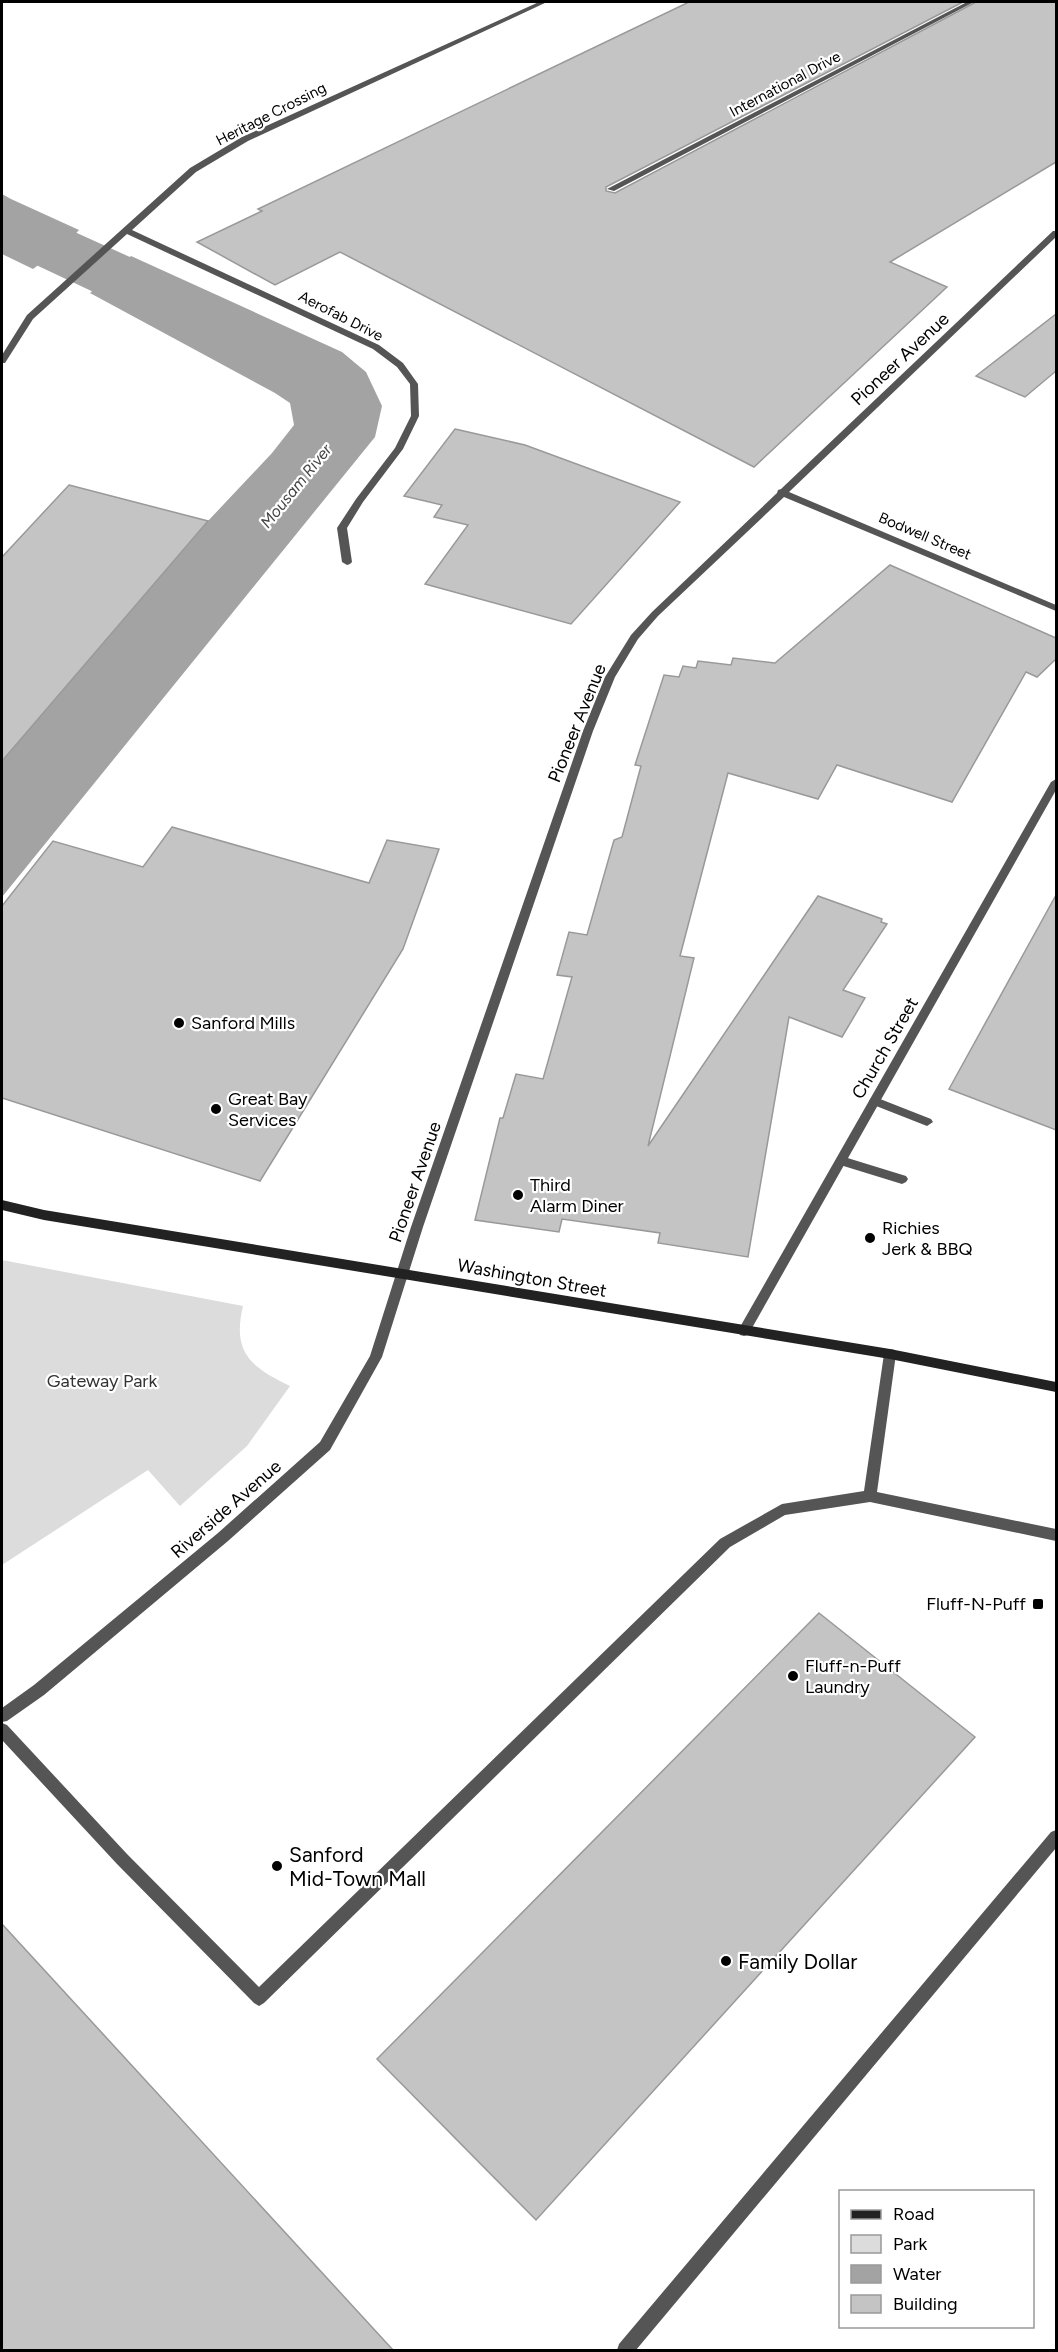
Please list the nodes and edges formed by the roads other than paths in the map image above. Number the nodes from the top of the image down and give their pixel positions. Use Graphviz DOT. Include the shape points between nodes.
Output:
graph roads {
  1 [pos="544,2"];
  2 [pos="971,2"];
  3 [pos="611,189"];
  4 [pos="128,231"];
  5 [pos="1056,233"];
  6 [pos="2,361"];
  7 [pos="781,492"];
  8 [pos="347,562"];
  9 [pos="1056,608"];
  10 [pos="1056,782"];
  11 [pos="875,1101"];
  12 [pos="927,1122"];
  13 [pos="841,1161"];
  14 [pos="902,1179"];
  15 [pos="2,1205"];
  16 [pos="401,1274"];
  17 [pos="744,1331"];
  18 [pos="890,1354"];
  19 [pos="1056,1387"];
  20 [pos="870,1496"];
  21 [pos="1056,1535"];
  22 [pos="2,1716"];
  23 [pos="2,1730"];
  24 [pos="1056,1837"];
  25 [pos="625,2350"];
  1 -- 4 [label="street, Heritage Crossing" via="245,138 194,170"];
  2 -- 3 [label="street, International Drive"];
  4 -- 6 [label="street, Heritage Crossing" via="30,317"];
  4 -- 8 [label="street, Aerofab Drive" via="376,347 400,366 414,384 415,416 399,449 342,528"];
  5 -- 7 [label="street, Pioneer Avenue"];
  7 -- 9 [label="street, Bodwell Street"];
  7 -- 16 [label="street, Pioneer Avenue" via="641,629 610,677"];
  10 -- 11 [label="street, Church Street"];
  11 -- 12 [label="street"];
  11 -- 13 [label="street, Church Street"];
  13 -- 14 [label="street"];
  13 -- 17 [label="street, Church Street"];
  15 -- 16 [label="street, Washington Street"];
  16 -- 17 [label="street, Washington Street"];
  16 -- 22 [label="street, Riverside Avenue" via="376,1357 325,1446 205,1553"];
  17 -- 18 [label="street, Washington Street"];
  18 -- 19 [label="street, Washington Street"];
  18 -- 20 [label="street"];
  20 -- 21 [label="street"];
  20 -- 23 [label="street" via="782,1510 725,1543 259,1998"];
  24 -- 25 [label="street"];
}
